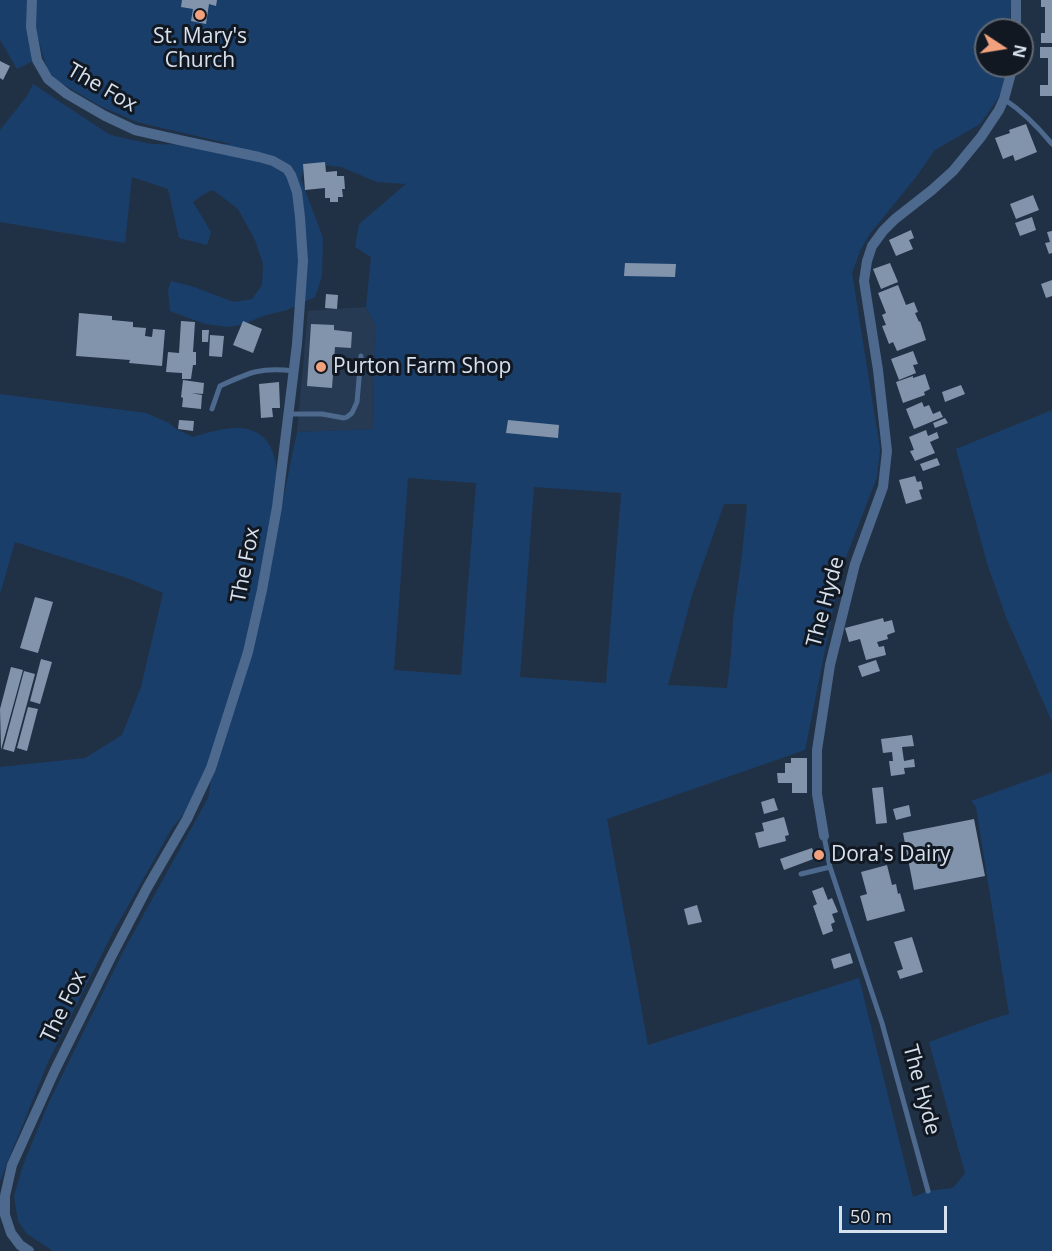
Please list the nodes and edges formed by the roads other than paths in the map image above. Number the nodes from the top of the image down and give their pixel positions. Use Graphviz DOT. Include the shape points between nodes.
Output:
graph roads {
  1 [pos="32,0"];
  2 [pos="1016,0"];
  3 [pos="1016,18"];
  4 [pos="1010,78"];
  5 [pos="1004,99"];
  6 [pos="1052,144"];
  7 [pos="361,356"];
  8 [pos="294,371"];
  9 [pos="212,409"];
  10 [pos="289,414"];
  11 [pos="824,836"];
  12 [pos="830,867"];
  13 [pos="801,874"];
  14 [pos="928,1191"];
  15 [pos="29,1251"];
  1 -- 8 [label="street, The Fox" via="31,27 37,60 48,79 67,94 135,130 259,157 283,166 291,175 299,206 303,261"];
  2 -- 3 [label="street"];
  4 -- 5 [label="street, The Hyde"];
  5 -- 6 [label="lane" via="1016,106"];
  5 -- 11 [label="street, The Hyde" via="967,155 883,231 867,261 864,280 887,451 883,487 855,564 830,665 817,750 817,794"];
  7 -- 10 [label="lane" via="357,402 350,415 340,418"];
  8 -- 9 [label="lane" via="272,368 247,373 220,386"];
  8 -- 10 [label="street, The Fox"];
  10 -- 15 [label="street, The Fox" via="256,619 211,768 111,957 8,1175 4,1207 8,1224 16,1240"];
  11 -- 12 [label="lane, The Hyde"];
  12 -- 13 [label="lane"];
  12 -- 14 [label="lane, The Hyde" via="882,1023"];
}
